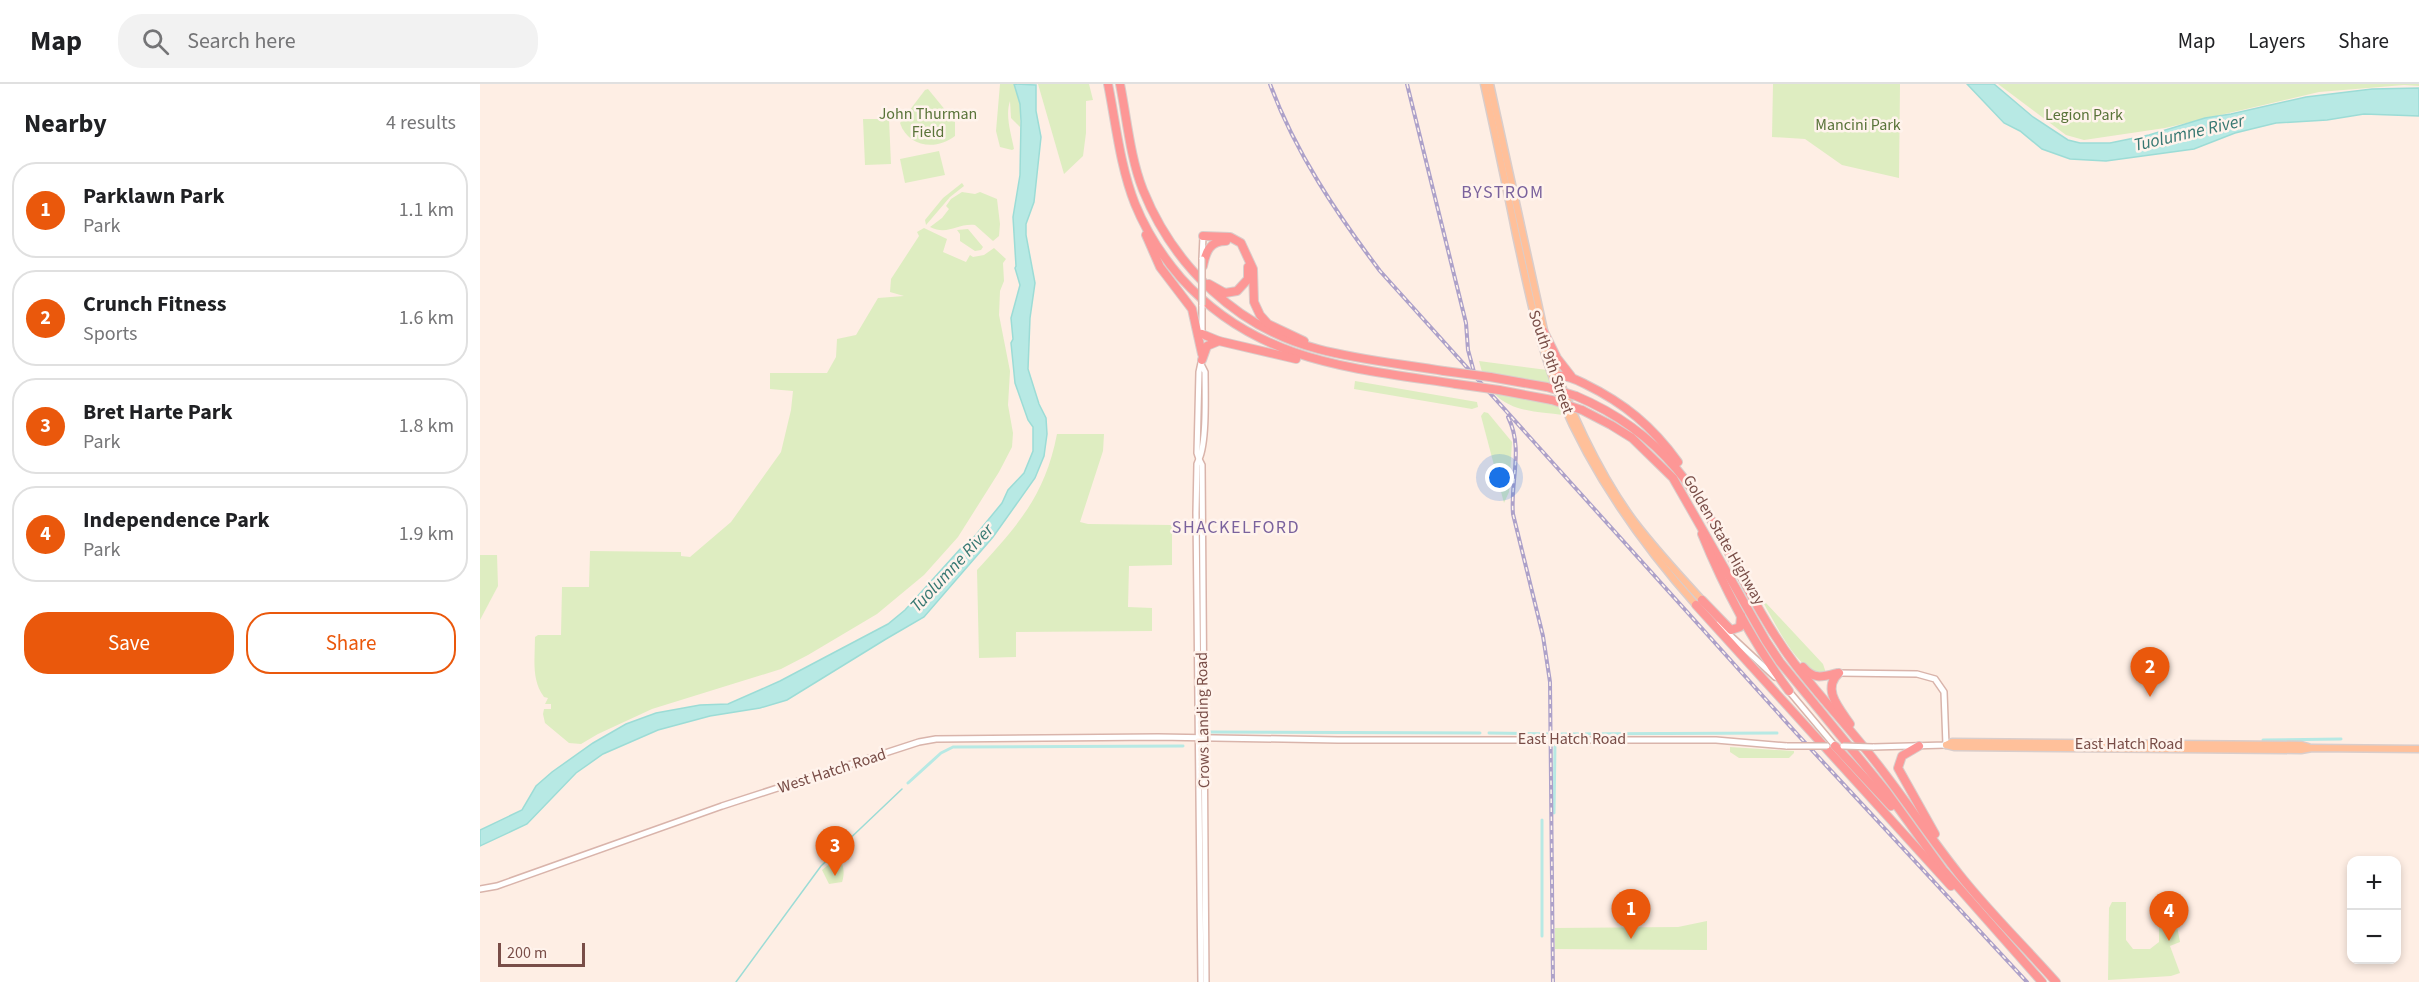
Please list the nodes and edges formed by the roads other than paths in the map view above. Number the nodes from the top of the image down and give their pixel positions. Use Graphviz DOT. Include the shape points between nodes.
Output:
graph roads {
  1 [pos="1108,84"];
  2 [pos="1120,84"];
  3 [pos="1484,84"];
  4 [pos="1490,84"];
  5 [pos="1135,205"];
  6 [pos="1203,238"];
  7 [pos="1223,241"];
  8 [pos="1203,260"];
  9 [pos="1189,268"];
  10 [pos="1202,270"];
  11 [pos="1544,332"];
  12 [pos="1202,334"];
  13 [pos="1219,341"];
  14 [pos="1318,349"];
  15 [pos="1202,360"];
  16 [pos="1347,368"];
  17 [pos="1574,378"];
  18 [pos="1556,379"];
  19 [pos="1581,430"];
  20 [pos="1581,442"];
  21 [pos="1199,459"];
  22 [pos="1689,502"];
  23 [pos="1703,504"];
  24 [pos="1196,513"];
  25 [pos="1631,521"];
  26 [pos="1202,540"];
  27 [pos="1699,603"];
  28 [pos="1737,606"];
  29 [pos="1778,639"];
  30 [pos="1199,652"];
  31 [pos="1828,665"];
  32 [pos="1839,673"];
  33 [pos="1827,676"];
  34 [pos="1789,691"];
  35 [pos="1820,728"];
  36 [pos="1201,739"];
  37 [pos="1946,745"];
  38 [pos="1814,746"];
  39 [pos="1835,746"];
  40 [pos="1920,746"];
  41 [pos="2419,749"];
  42 [pos="1871,750"];
  43 [pos="1922,841"];
  44 [pos="1948,859"];
  45 [pos="1201,867"];
  46 [pos="1206,887"];
  47 [pos="480,889"];
  48 [pos="1980,914"];
  49 [pos="1201,982"];
  50 [pos="1206,982"];
  51 [pos="2042,982"];
  52 [pos="2056,982"];
  1 -- 5 [label="highway, Golden State Highway" via="1121,158"];
  2 -- 9 [label="highway, Golden State Highway" via="1143,190 1158,223"];
  3 -- 18 [label="main road, South 9th Street" via="1531,302"];
  4 -- 11 [label="main road, South 9th Street"];
  5 -- 15 [label="highway" via="1160,267 1192,309"];
  5 -- 16 [label="highway, Golden State Highway" via="1166,260 1212,308 1269,344"];
  6 -- 7 [label="highway"];
  6 -- 8 [label="main road"];
  6 -- 14 [label="highway" via="1230,237 1240,243 1253,269 1254,302 1260,315 1268,324"];
  7 -- 8 [label="highway" via="1211,246"];
  7 -- 9 [label="highway" via="1236,244 1244,258 1249,276 1244,287 1232,293 1222,292"];
  8 -- 10 [label="highway, bridge"];
  9 -- 14 [label="highway, Golden State Highway" via="1244,316 1286,339"];
  10 -- 12 [label="main road, Crows Landing Road, bridge"];
  11 -- 17 [label="highway" via="1560,363"];
  11 -- 18 [label="main road, South 9th Street"];
  12 -- 13 [label="highway"];
  12 -- 15 [label="main road, Crows Landing Road"];
  13 -- 15 [label="highway" via="1207,346"];
  13 -- 16 [label="highway"];
  14 -- 23 [label="highway, Golden State Highway, bridge" via="1547,387 1576,396 1624,420 1654,444"];
  15 -- 21 [label="main road, Crows Landing Road"];
  16 -- 22 [label="highway, Golden State Highway, bridge" via="1499,390 1582,410 1641,446 1668,472"];
  17 -- 18 [label="highway"];
  17 -- 23 [label="highway" via="1618,401 1648,425 1690,478"];
  18 -- 19 [label="main road, South 9th Street"];
  18 -- 20 [label="main road, South 9th Street"];
  19 -- 20 [label="main road"];
  19 -- 25 [label="main road, South 9th Street"];
  20 -- 25 [label="main road, South 9th Street"];
  21 -- 24 [label="main road, Crows Landing Road"];
  21 -- 26 [label="main road, Crows Landing Road"];
  22 -- 28 [label="highway"];
  22 -- 43 [label="highway, Golden State Highway" via="1772,651"];
  23 -- 29 [label="highway, Golden State Highway"];
  24 -- 26 [label="main road"];
  24 -- 30 [label="main road, Crows Landing Road"];
  25 -- 27 [label="main road, South 9th Street"];
  26 -- 30 [label="main road, Crows Landing Road"];
  27 -- 28 [label="highway" via="1731,630 1742,624"];
  27 -- 34 [label="main road"];
  27 -- 48 [label="highway" via="1937,872"];
  28 -- 34 [label="highway"];
  29 -- 33 [label="highway" via="1809,674"];
  29 -- 42 [label="highway, Golden State Highway" via="1804,676"];
  30 -- 36 [label="main road, Crows Landing Road"];
  30 -- 36 [label="main road, Crows Landing Road" via="1203,674"];
  31 -- 33 [label="highway"];
  32 -- 33 [label="highway"];
  32 -- 37 [label="main road" via="1928,675 1940,685 1945,701"];
  32 -- 42 [label="highway" via="1832,681 1832,696"];
  34 -- 35 [label="main road"];
  35 -- 38 [label="main road, bridge" via="1822,738"];
  35 -- 39 [label="main road"];
  36 -- 38 [label="main road, East Hatch Road, bridge" via="1716,740"];
  36 -- 45 [label="main road, Crows Landing Road"];
  36 -- 46 [label="main road, Crows Landing Road"];
  36 -- 47 [label="main road, West Hatch Road" via="976,738 918,742"];
  37 -- 40 [label="main road, East Hatch Road"];
  37 -- 41 [label="main road, East Hatch Road" via="1952,742"];
  38 -- 39 [label="main road, East Hatch Road, bridge"];
  39 -- 42 [label="main road, East Hatch Road, bridge"];
  39 -- 43 [label="highway"];
  40 -- 42 [label="main road, East Hatch Road"];
  40 -- 44 [label="highway" via="1902,756 1899,772"];
  42 -- 44 [label="highway, Golden State Highway"];
  43 -- 48 [label="highway, Golden State Highway"];
  44 -- 52 [label="highway, Golden State Highway"];
  45 -- 46 [label="main road"];
  45 -- 49 [label="main road, Crows Landing Road"];
  46 -- 50 [label="main road, Crows Landing Road"];
  48 -- 51 [label="highway, Golden State Highway"];
}
